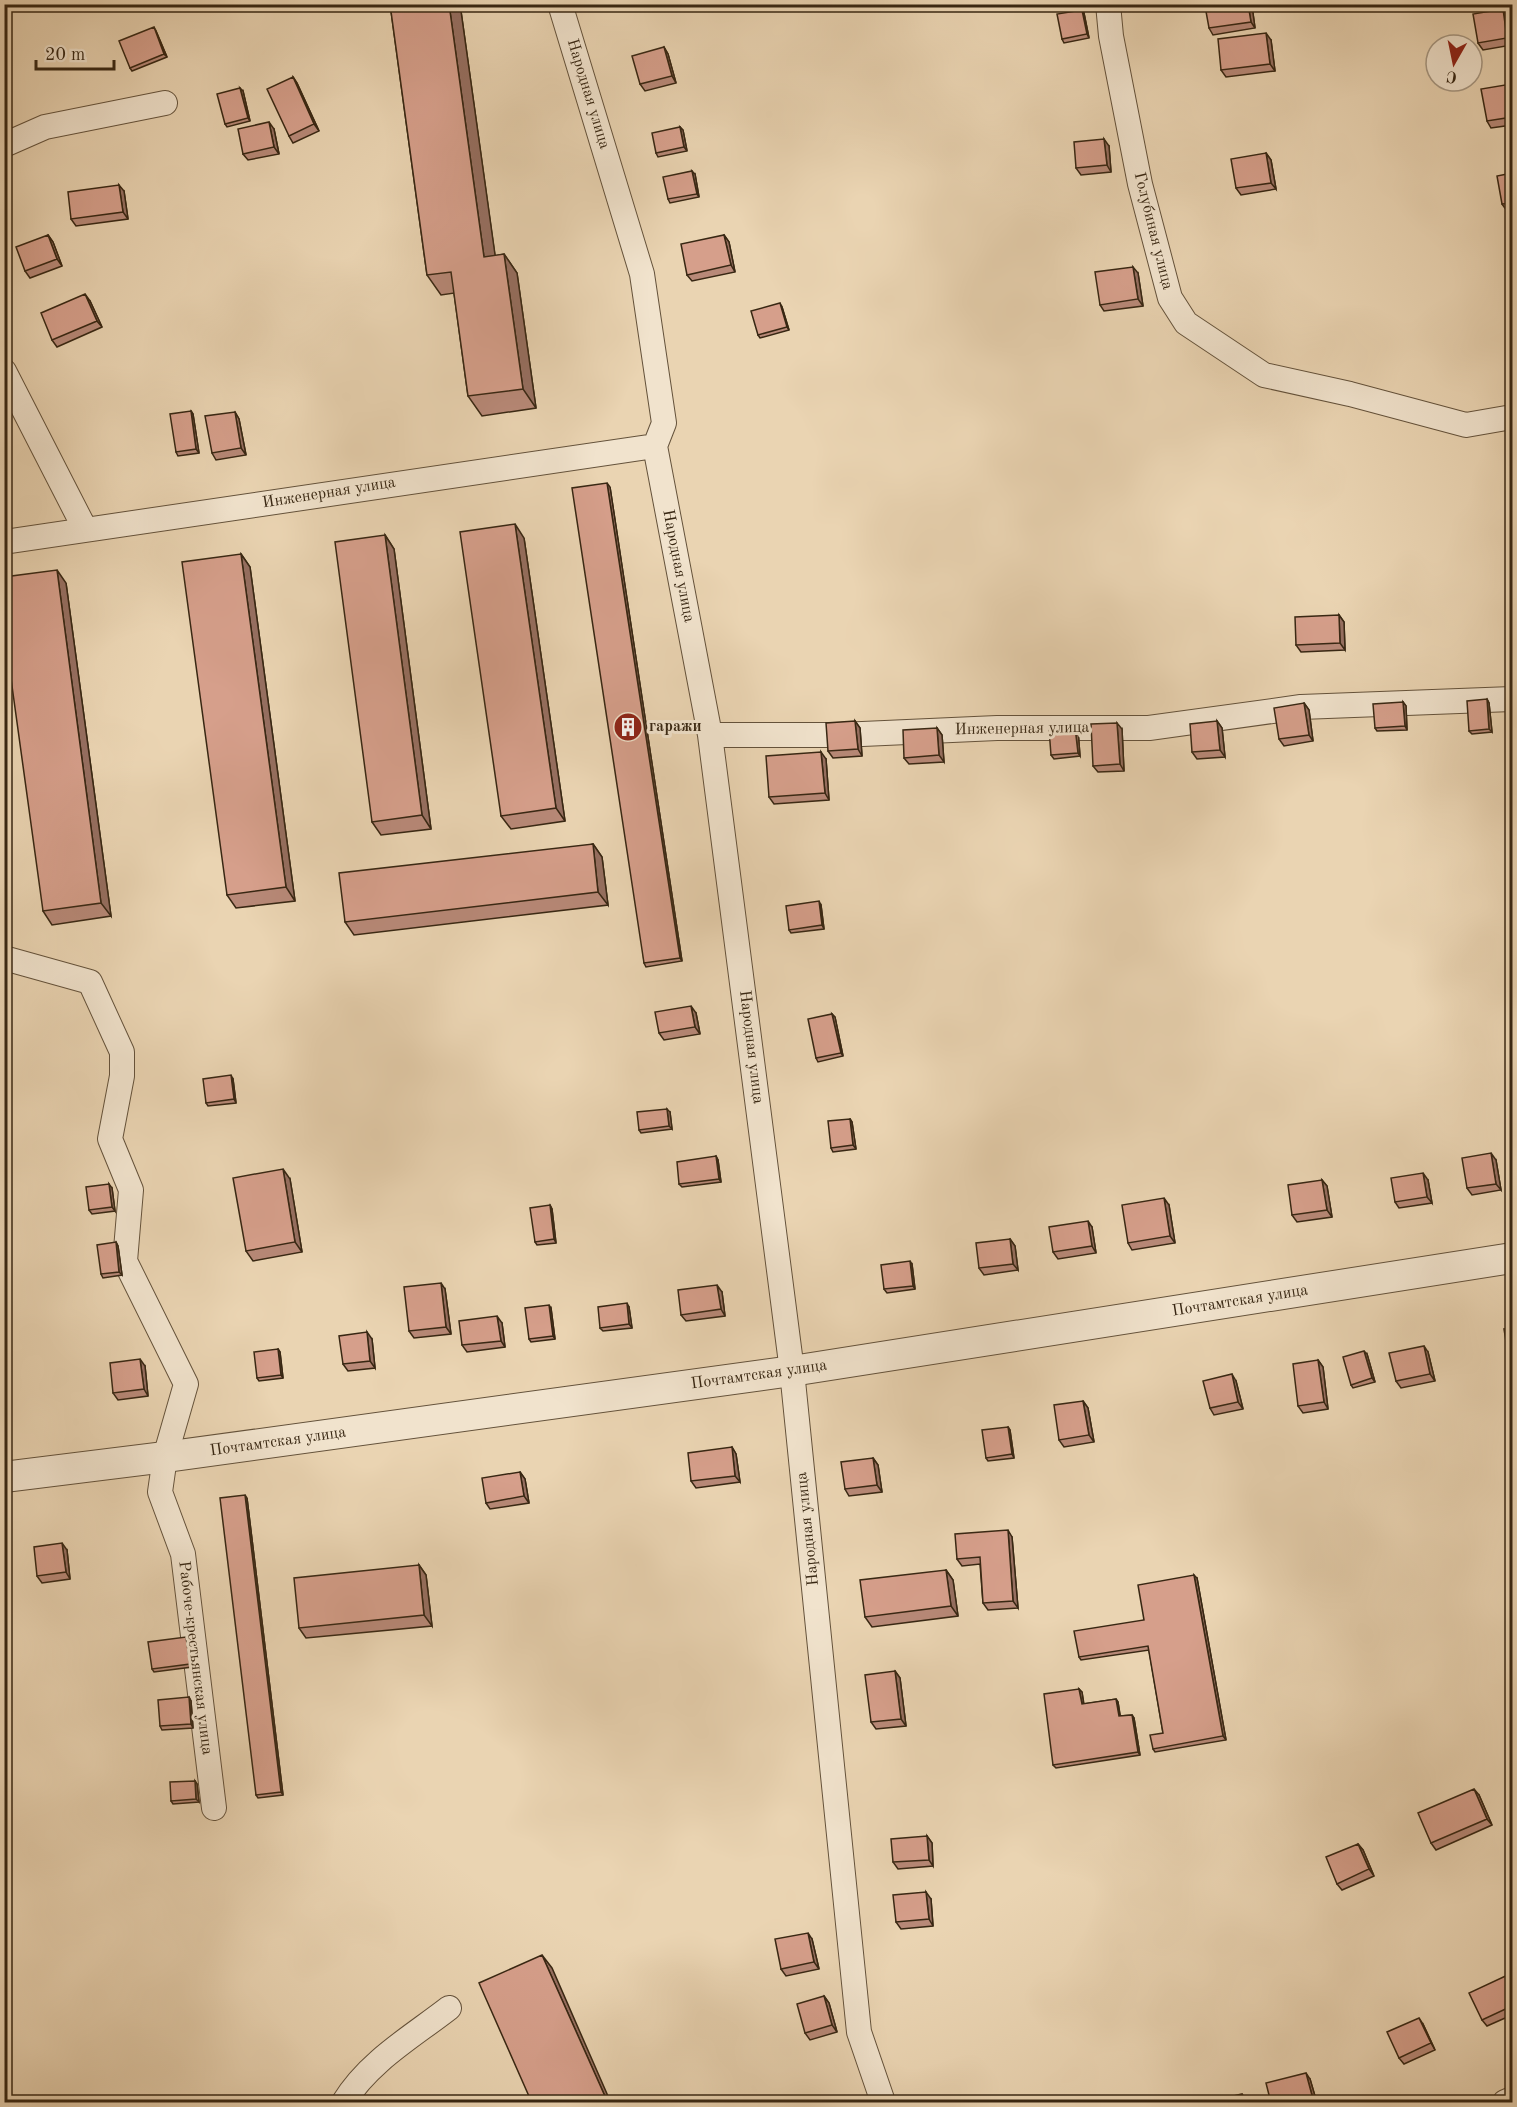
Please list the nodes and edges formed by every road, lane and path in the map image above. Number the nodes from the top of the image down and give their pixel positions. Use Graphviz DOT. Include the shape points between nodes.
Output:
graph roads {
  1 [pos="560,4"];
  2 [pos="1108,4"];
  3 [pos="165,104"];
  4 [pos="4,145"];
  5 [pos="4,371"];
  6 [pos="1512,417"];
  7 [pos="655,446"];
  8 [pos="85,529"];
  9 [pos="4,542"];
  10 [pos="1512,699"];
  11 [pos="710,735"];
  12 [pos="4,958"];
  13 [pos="1512,1258"];
  14 [pos="792,1371"];
  15 [pos="165,1457"];
  16 [pos="4,1477"];
  17 [pos="214,1808"];
  18 [pos="449,2008"];
  19 [pos="1512,2099"];
  20 [pos="344,2103"];
  21 [pos="884,2103"];
  22 [pos="1505,2103"];
  1 -- 7 [label="street, Народная улица" via="642,274 664,423"];
  2 -- 6 [label="street, Голубиная улица" via="1140,184 1170,298 1186,323 1264,375 1466,425"];
  3 -- 4 [label="street" via="45,127"];
  5 -- 8 [label="street"];
  7 -- 8 [label="street, Инженерная улица"];
  7 -- 11 [label="street, Народная улица"];
  8 -- 9 [label="street, Инженерная улица"];
  10 -- 11 [label="street, Инженерная улица" via="1301,707 1149,728"];
  11 -- 14 [label="street, Народная улица"];
  12 -- 15 [label="street, Рабоче-крестьянская улица" via="90,982 122,1052 122,1076 110,1139 131,1190 125,1260 186,1384"];
  13 -- 14 [label="street, Почтамтская улица"];
  14 -- 15 [label="street, Почтамтская улица"];
  14 -- 21 [label="street, Народная улица" via="859,2032"];
  15 -- 16 [label="street, Почтамтская улица"];
  15 -- 17 [label="street, Рабоче-крестьянская улица" via="160,1492 183,1554"];
  18 -- 20 [label="street" via="371,2068"];
  19 -- 22 [label="street"];
}
